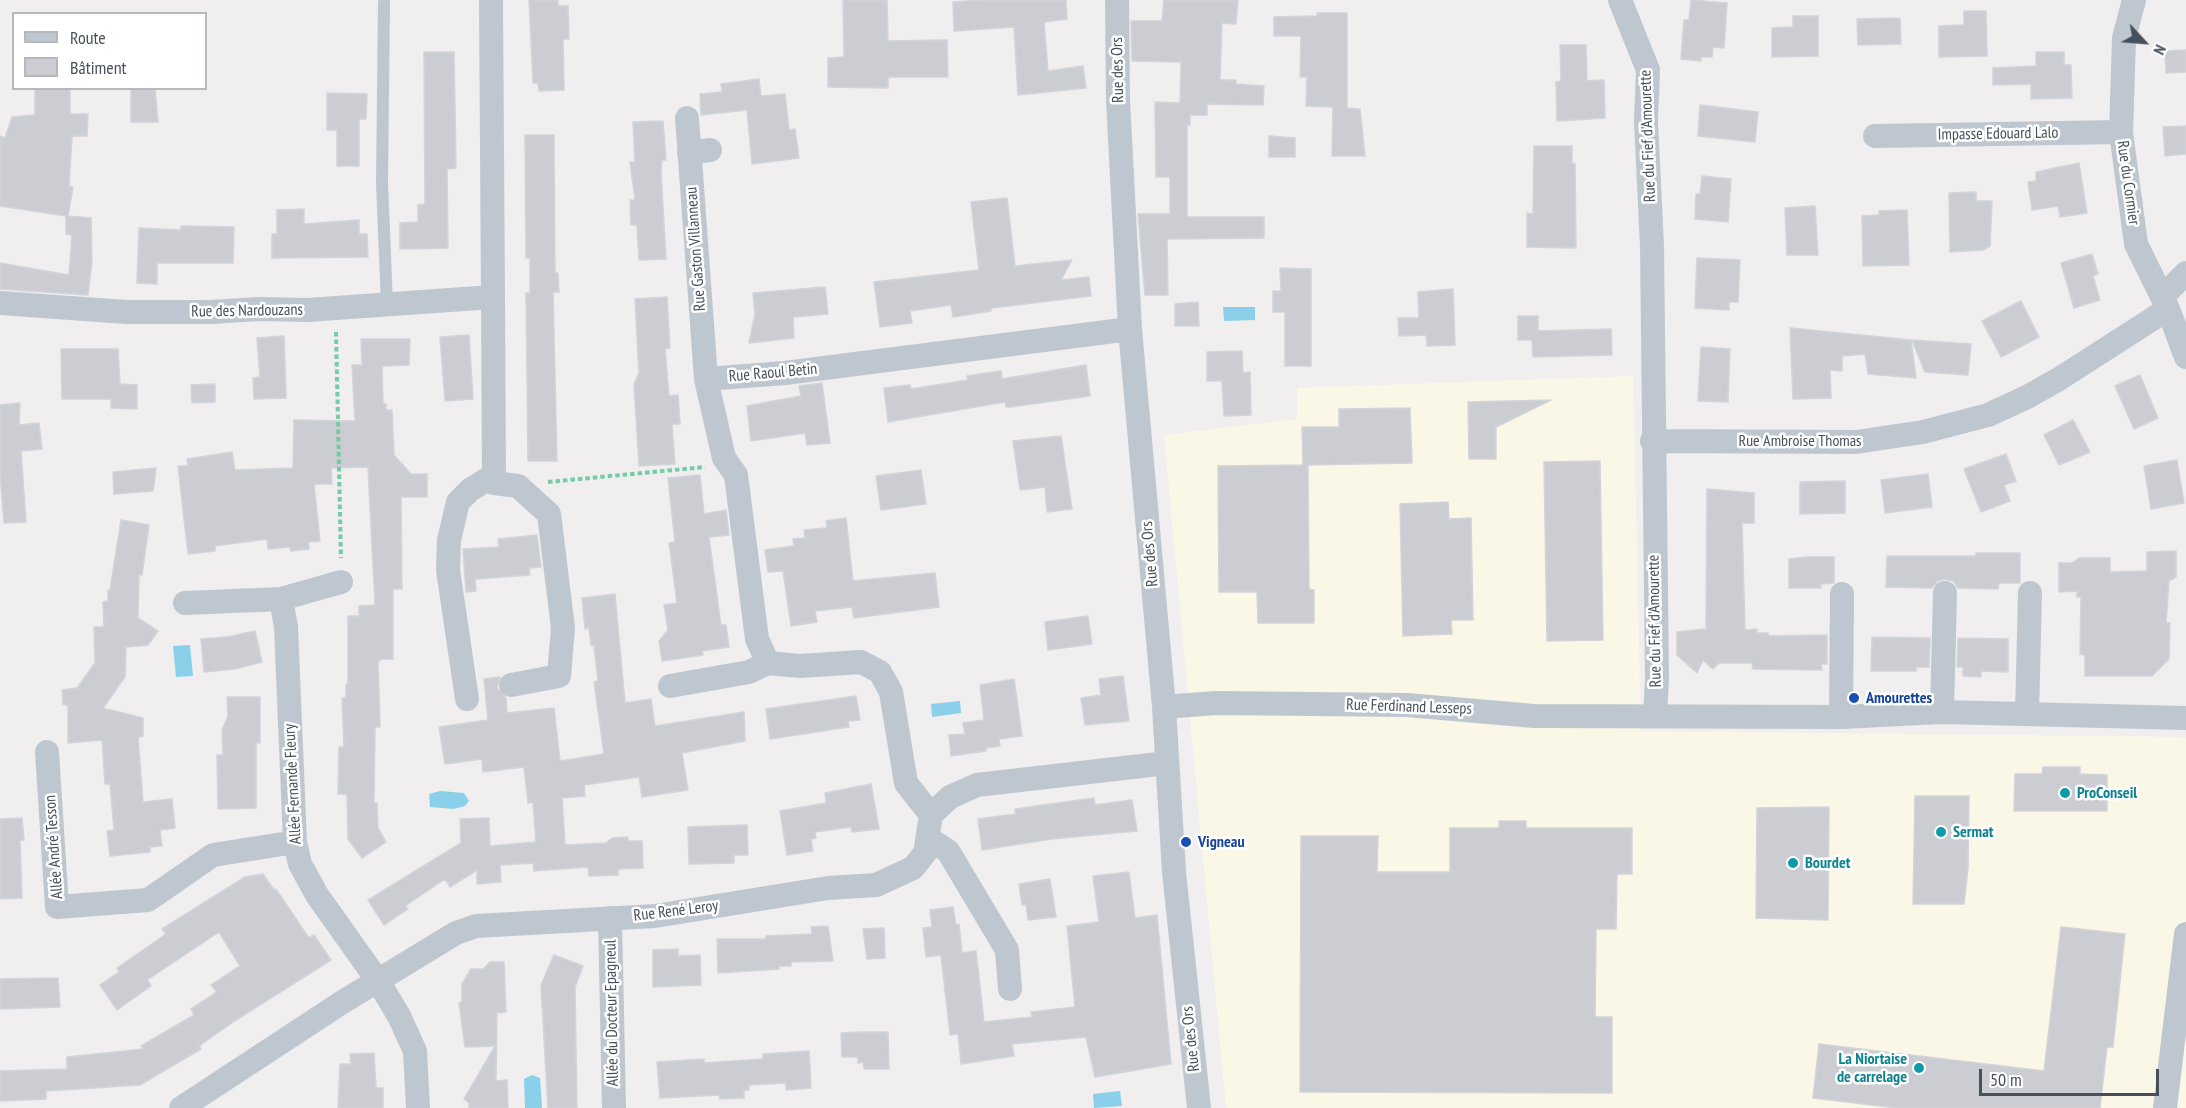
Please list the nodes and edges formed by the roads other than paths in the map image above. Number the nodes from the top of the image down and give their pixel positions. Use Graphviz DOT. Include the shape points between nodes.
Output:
graph roads {
  1 [pos="491,0"];
  2 [pos="1117,0"];
  3 [pos="1620,0"];
  4 [pos="2134,0"];
  5 [pos="384,3"];
  6 [pos="687,118"];
  7 [pos="2121,132"];
  8 [pos="1875,136"];
  9 [pos="2186,273"];
  10 [pos="493,297"];
  11 [pos="0,303"];
  12 [pos="2165,303"];
  13 [pos="387,304"];
  14 [pos="1130,329"];
  15 [pos="2186,357"];
  16 [pos="706,379"];
  17 [pos="1652,441"];
  18 [pos="494,475"];
  19 [pos="341,582"];
  20 [pos="1945,593"];
  21 [pos="2030,593"];
  22 [pos="1842,594"];
  23 [pos="281,599"];
  24 [pos="185,603"];
  25 [pos="768,663"];
  26 [pos="511,685"];
  27 [pos="670,686"];
  28 [pos="467,699"];
  29 [pos="1164,707"];
  30 [pos="1942,712"];
  31 [pos="2027,714"];
  32 [pos="1654,716"];
  33 [pos="1842,717"];
  34 [pos="2186,718"];
  35 [pos="47,753"];
  36 [pos="1167,763"];
  37 [pos="930,826"];
  38 [pos="295,842"];
  39 [pos="610,918"];
  40 [pos="2186,934"];
  41 [pos="378,981"];
  42 [pos="1010,989"];
  43 [pos="182,1108"];
  44 [pos="418,1108"];
  45 [pos="614,1108"];
  46 [pos="1199,1108"];
  47 [pos="2165,1108"];
  1 -- 10 [label="street"];
  2 -- 14 [label="street, Rue des Ors"];
  3 -- 17 [label="street, Rue du Fief d'Amourette" via="1648,70"];
  4 -- 7 [label="street, Rue du Cormier" via="2124,38"];
  5 -- 13 [label="lane" via="381,183"];
  6 -- 16 [label="street, Rue Gaston Villanneau" via="700,152"];
  7 -- 8 [label="street, Impasse Edouard Lalo"];
  7 -- 12 [label="street, Rue du Cormier" via="2136,244"];
  9 -- 12 [label="street, Rue Ambroise Thomas"];
  10 -- 13 [label="street, Rue des Nardouzans"];
  10 -- 18 [label="street"];
  11 -- 13 [label="street, Rue des Nardouzans" via="126,312 307,310"];
  12 -- 15 [label="street, Rue du Cormier"];
  12 -- 17 [label="street, Rue Ambroise Thomas" via="2027,397 1988,414 1923,432 1856,442"];
  14 -- 16 [label="street, Rue Raoul Betin"];
  14 -- 29 [label="street, Rue des Ors"];
  16 -- 25 [label="street, Rue Raoul Betin" via="724,458 735,475 757,639"];
  17 -- 32 [label="street, Rue du Fief d'Amourette" via="1657,677"];
  18 -- 26 [label="street" via="494,483 518,486 549,514 563,628 559,676"];
  18 -- 28 [label="street" via="458,502 449,540 449,581"];
  19 -- 23 [label="street"];
  20 -- 30 [label="street"];
  21 -- 31 [label="street"];
  22 -- 33 [label="street"];
  23 -- 24 [label="street"];
  23 -- 38 [label="street, Allée Fernande Fleury" via="286,627"];
  25 -- 27 [label="street" via="748,672"];
  25 -- 37 [label="street" via="800,666 861,662 880,672 891,692 906,783"];
  29 -- 32 [label="street, Rue Ferdinand Lesseps" via="1216,703 1407,705 1534,716"];
  29 -- 36 [label="street, Rue des Ors"];
  30 -- 31 [label="street"];
  30 -- 33 [label="street"];
  31 -- 34 [label="street"];
  32 -- 33 [label="street"];
  35 -- 38 [label="street, Allée André Tesson" via="57,907 148,900 213,855"];
  36 -- 37 [label="street, Rue René Leroy" via="977,785 950,797"];
  36 -- 46 [label="street, Rue des Ors" via="1174,872"];
  37 -- 39 [label="street, Rue René Leroy" via="925,853 913,868 876,885 828,888 655,916"];
  37 -- 42 [label="street" via="1007,950"];
  38 -- 41 [label="street, Allée Fernande Fleury" via="300,864 317,895"];
  39 -- 41 [label="street, Rue René Leroy" via="476,926 456,933"];
  39 -- 45 [label="street, Allée du Docteur Epagneul"];
  40 -- 47 [label="street"];
  41 -- 43 [label="street, Rue René Leroy"];
  41 -- 44 [label="street, Allée Fernande Fleury" via="415,1051"];
}
